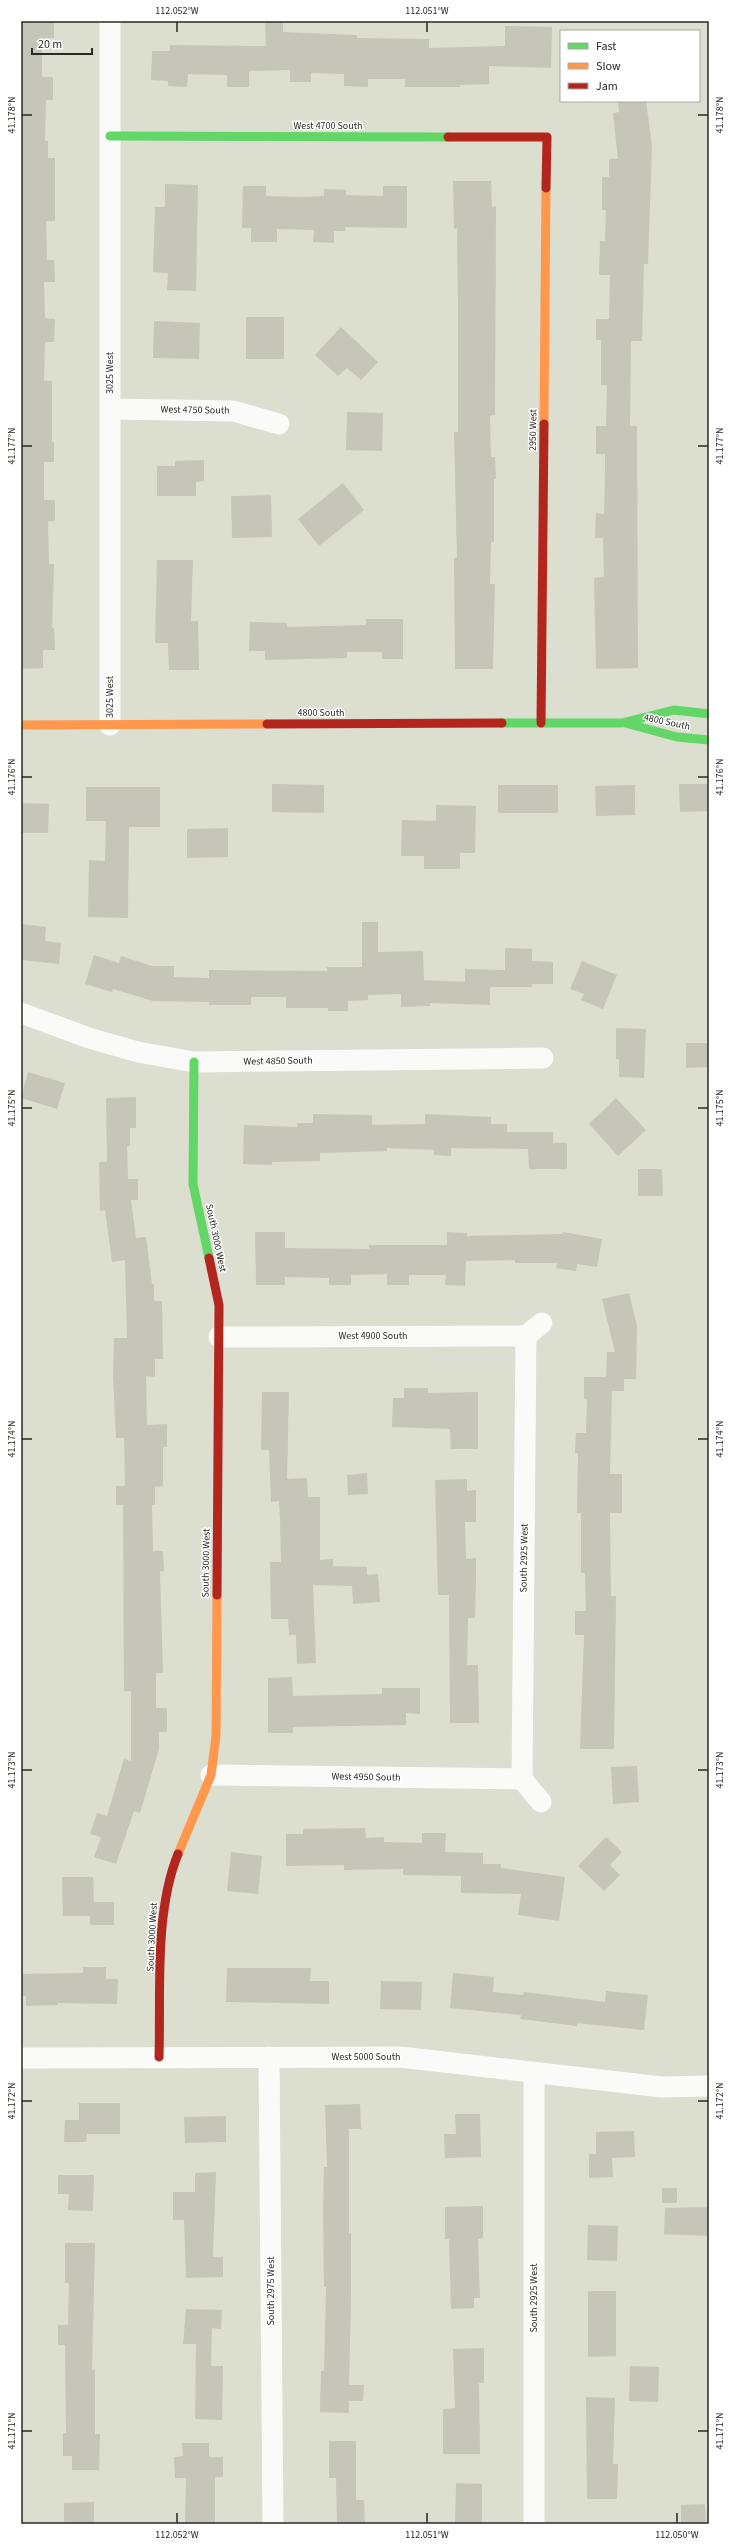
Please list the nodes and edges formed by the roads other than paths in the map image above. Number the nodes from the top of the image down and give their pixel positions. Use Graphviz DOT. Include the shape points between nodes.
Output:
graph roads {
  1 [pos="110,21"];
  2 [pos="110,136"];
  3 [pos="547,137"];
  4 [pos="110,409"];
  5 [pos="279,424"];
  6 [pos="709,714"];
  7 [pos="622,722"];
  8 [pos="541,723"];
  9 [pos="21,725"];
  10 [pos="110,725"];
  11 [pos="709,740"];
  12 [pos="21,1013"];
  13 [pos="543,1058"];
  14 [pos="194,1062"];
  15 [pos="534,1329"];
  16 [pos="219,1337"];
  17 [pos="211,1775"];
  18 [pos="522,1779"];
  19 [pos="541,1802"];
  20 [pos="269,2057"];
  21 [pos="21,2058"];
  22 [pos="159,2058"];
  23 [pos="534,2072"];
  24 [pos="709,2086"];
  25 [pos="273,2524"];
  26 [pos="534,2524"];
  1 -- 2 [label="street, 3025 West"];
  2 -- 3 [label="street, West 4700 South"];
  2 -- 4 [label="street, 3025 West"];
  3 -- 8 [label="street, 2950 West"];
  4 -- 5 [label="street, West 4750 South" via="233,411"];
  4 -- 10 [label="street, 3025 West"];
  6 -- 7 [label="street, 4800 South" via="674,710"];
  7 -- 8 [label="street, 4800 South"];
  7 -- 11 [label="street, 4800 South" via="677,737"];
  8 -- 10 [label="street, 4800 South"];
  9 -- 10 [label="street, 4800 South"];
  12 -- 14 [label="street, West 4850 South" via="89,1038 138,1052"];
  13 -- 14 [label="street, West 4850 South"];
  14 -- 16 [label="street, South 3000 West" via="193,1184 219,1305"];
  15 -- 16 [label="street, West 4900 South"];
  15 -- 18 [label="street, South 2925 West"];
  16 -- 17 [label="street, South 3000 West" via="216,1736"];
  17 -- 18 [label="street, West 4950 South"];
  17 -- 22 [label="street, South 3000 West" via="170,1875 163,1917"];
  18 -- 19 [label="street"];
  20 -- 22 [label="street, West 5000 South"];
  20 -- 23 [label="street, West 5000 South" via="400,2057"];
  20 -- 25 [label="street, South 2975 West"];
  21 -- 22 [label="street, West 5000 South"];
  23 -- 24 [label="street, West 5000 South" via="662,2087"];
  23 -- 26 [label="street, South 2925 West"];
}
